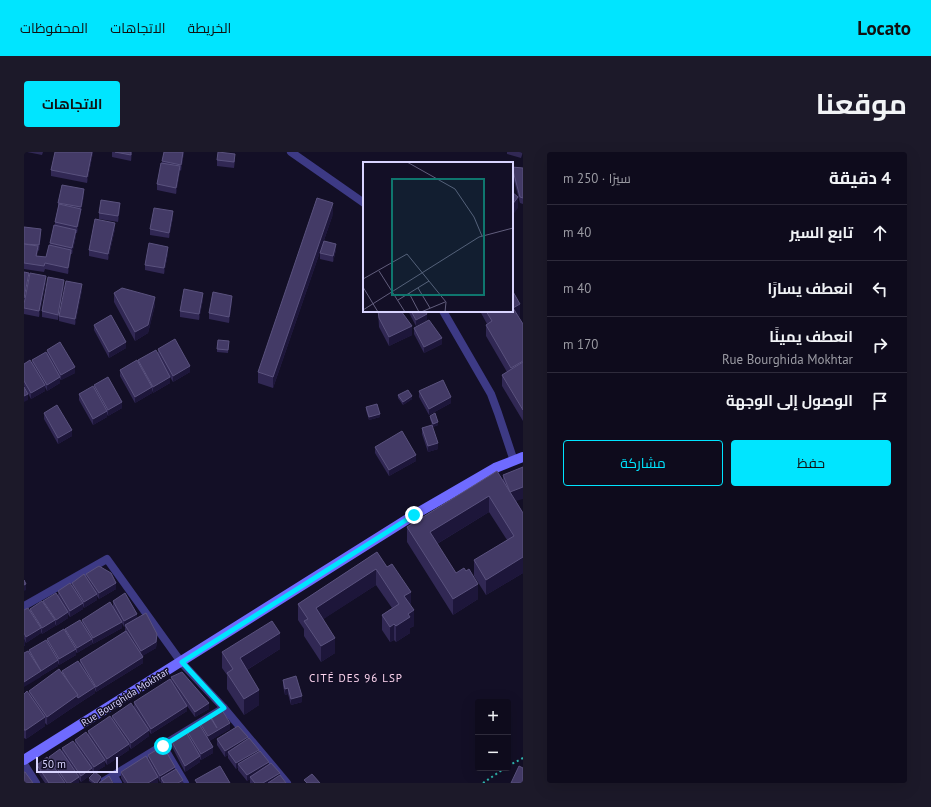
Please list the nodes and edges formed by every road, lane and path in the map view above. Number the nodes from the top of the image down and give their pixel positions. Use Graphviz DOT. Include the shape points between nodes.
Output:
graph roads {
  1 [pos="291,152"];
  2 [pos="363,202"];
  3 [pos="444,312"];
  4 [pos="518,459"];
  5 [pos="24,606"];
  6 [pos="182,662"];
  7 [pos="224,708"];
  8 [pos="163,746"];
  9 [pos="523,758"];
  10 [pos="24,760"];
  11 [pos="24,764"];
  12 [pos="511,764"];
  13 [pos="501,771"];
  14 [pos="116,779"];
  15 [pos="36,783"];
  16 [pos="101,783"];
  17 [pos="185,783"];
  18 [pos="287,783"];
  19 [pos="483,783"];
  1 -- 2 [label="street"];
  3 -- 4 [label="street" via="490,394"];
  4 -- 6 [label="main road, Rue Bourghida Mokhtar" via="495,468 414,515"];
  5 -- 6 [label="street" via="106,559"];
  6 -- 7 [label="street"];
  6 -- 10 [label="main road, Rue Bourghida Mokhtar"];
  7 -- 8 [label="street"];
  7 -- 18 [label="street"];
  8 -- 14 [label="street"];
  8 -- 17 [label="street"];
  9 -- 12 [label="path"];
  11 -- 15 [label="street"];
  13 -- 19 [label="path"];
  14 -- 16 [label="street"];
}
